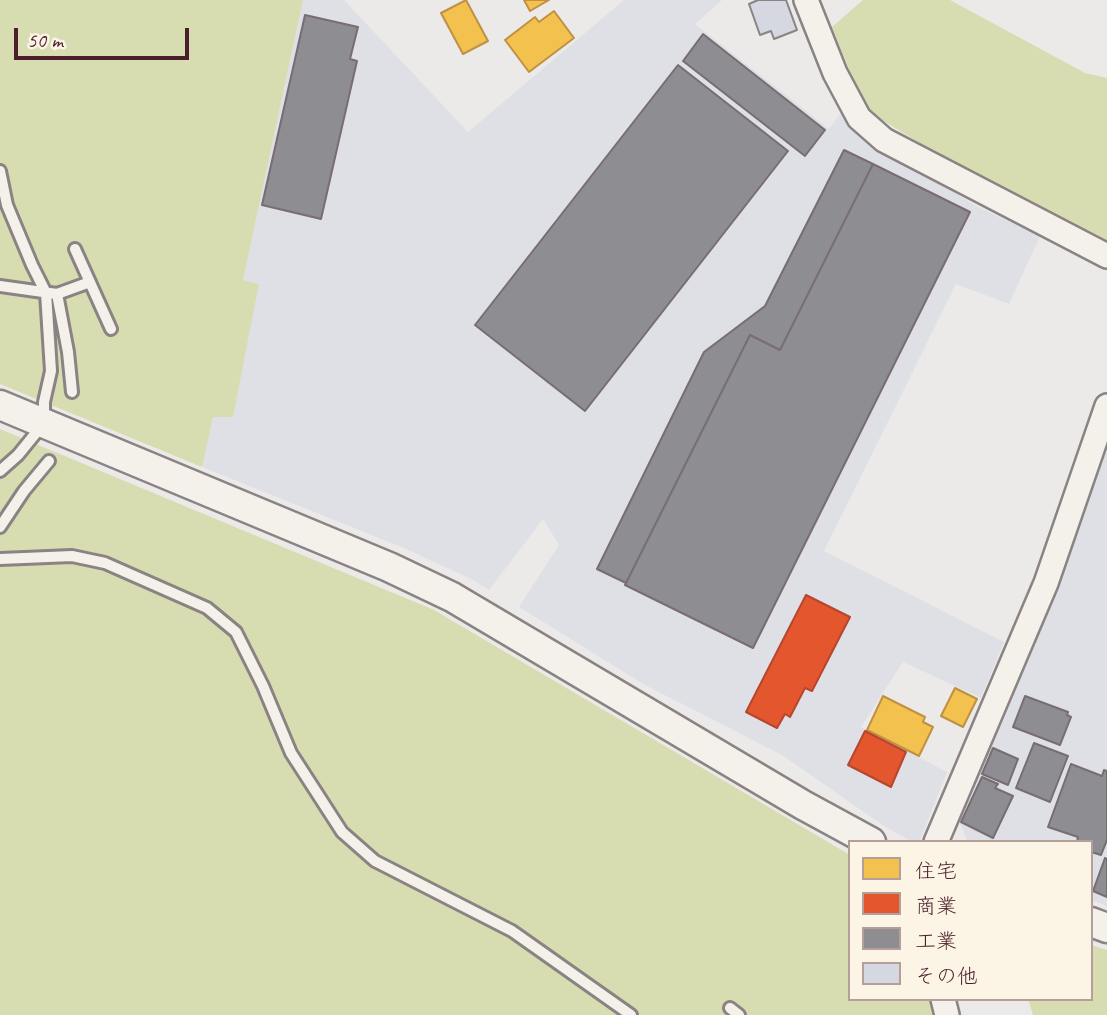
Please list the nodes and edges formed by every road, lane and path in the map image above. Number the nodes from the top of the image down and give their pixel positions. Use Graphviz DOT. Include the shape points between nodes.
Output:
graph roads {
  1 [pos="806,0"];
  2 [pos="0,171"];
  3 [pos="75,249"];
  4 [pos="1107,256"];
  5 [pos="90,282"];
  6 [pos="0,286"];
  7 [pos="52,294"];
  8 [pos="111,328"];
  9 [pos="72,392"];
  10 [pos="0,405"];
  11 [pos="1105,416"];
  12 [pos="44,423"];
  13 [pos="49,461"];
  14 [pos="0,471"];
  15 [pos="0,527"];
  16 [pos="0,559"];
  17 [pos="867,840"];
  18 [pos="937,840"];
  19 [pos="631,1015"];
  1 -- 4 [label="street" via="859,118 884,140"];
  2 -- 7 [label="lane" via="7,205 32,265"];
  3 -- 5 [label="lane"];
  5 -- 7 [label="lane"];
  5 -- 8 [label="lane"];
  6 -- 7 [label="lane"];
  7 -- 9 [label="lane" via="68,352"];
  7 -- 12 [label="lane" via="51,371"];
  10 -- 12 [label="street"];
  11 -- 18 [label="street" via="1046,583"];
  12 -- 14 [label="lane"];
  12 -- 17 [label="street" via="452,597"];
  13 -- 15 [label="lane"];
  16 -- 19 [label="lane" via="72,556 105,563 207,608 236,632 291,752 342,832 375,861 512,931"];
}
